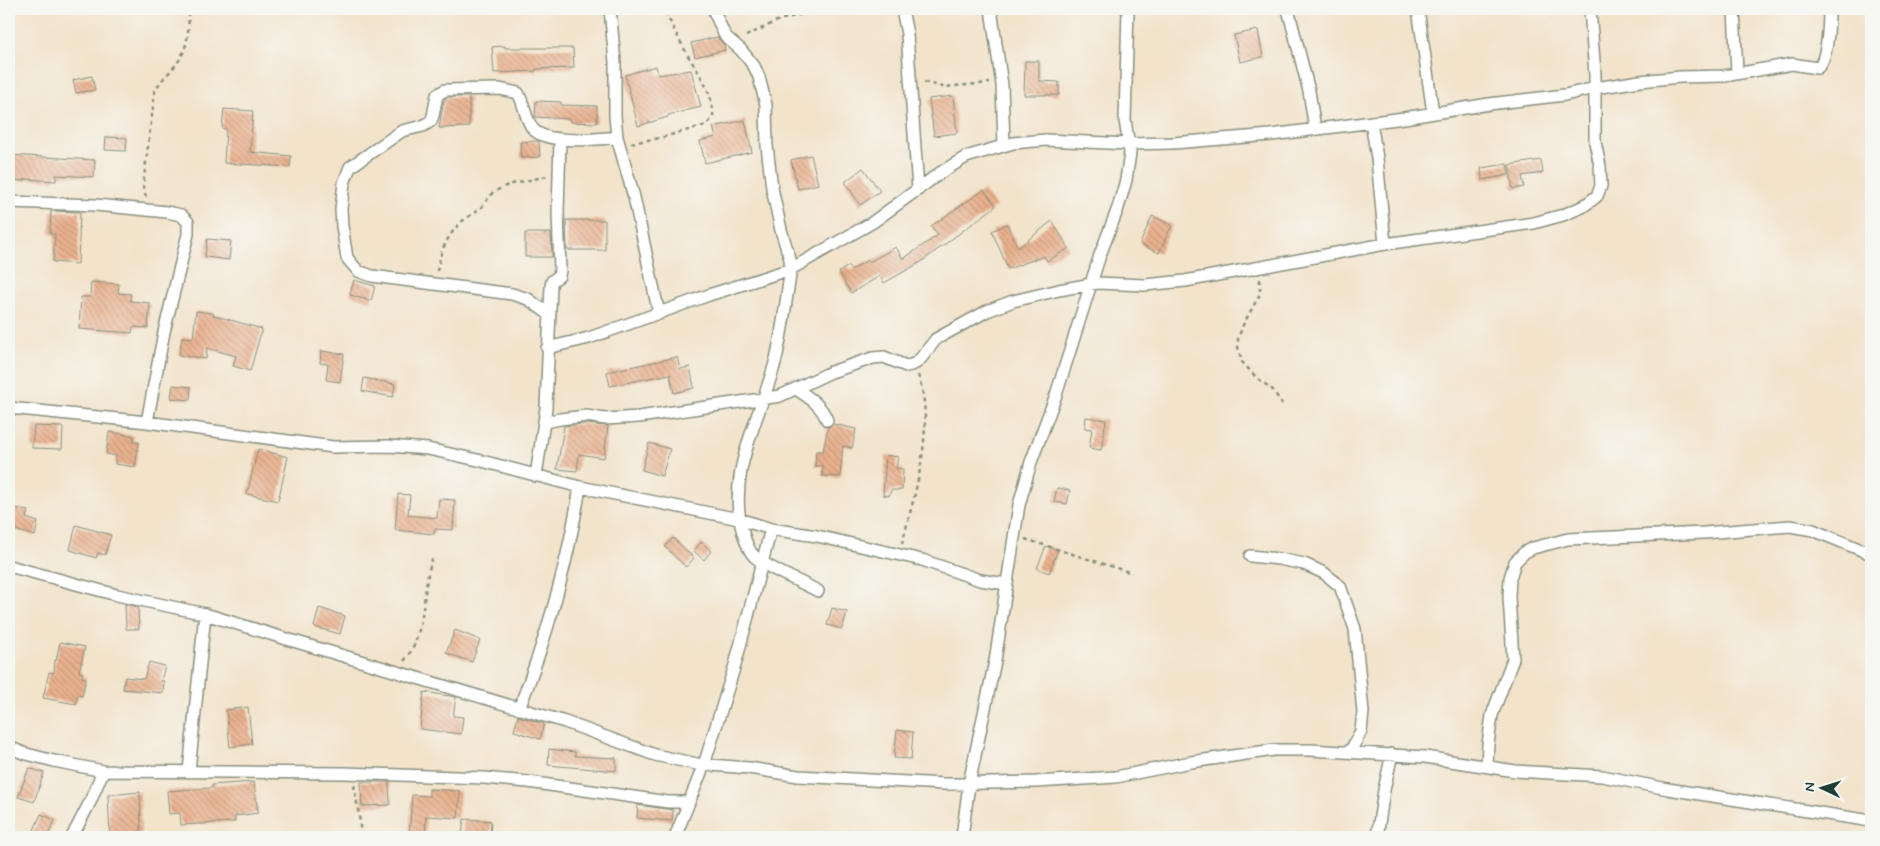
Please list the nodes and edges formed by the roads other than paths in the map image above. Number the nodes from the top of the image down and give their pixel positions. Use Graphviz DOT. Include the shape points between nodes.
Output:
graph roads {
  1 [pos="610,9"];
  2 [pos="713,9"];
  3 [pos="902,9"];
  4 [pos="992,9"];
  5 [pos="1128,9"];
  6 [pos="1288,9"];
  7 [pos="1418,9"];
  8 [pos="1590,9"];
  9 [pos="1734,9"];
  10 [pos="1829,9"];
  11 [pos="1737,73"];
  12 [pos="1594,88"];
  13 [pos="1433,112"];
  14 [pos="1370,122"];
  15 [pos="1315,130"];
  16 [pos="560,139"];
  17 [pos="618,141"];
  18 [pos="1128,144"];
  19 [pos="1004,145"];
  20 [pos="918,190"];
  21 [pos="9,202"];
  22 [pos="1385,244"];
  23 [pos="790,268"];
  24 [pos="1091,284"];
  25 [pos="549,314"];
  26 [pos="659,314"];
  27 [pos="547,348"];
  28 [pos="796,389"];
  29 [pos="763,398"];
  30 [pos="9,408"];
  31 [pos="827,420"];
  32 [pos="146,422"];
  33 [pos="545,422"];
  34 [pos="536,476"];
  35 [pos="580,487"];
  36 [pos="740,519"];
  37 [pos="771,528"];
  38 [pos="1871,554"];
  39 [pos="1250,556"];
  40 [pos="762,562"];
  41 [pos="9,566"];
  42 [pos="1006,584"];
  43 [pos="818,591"];
  44 [pos="205,614"];
  45 [pos="518,709"];
  46 [pos="9,746"];
  47 [pos="1350,752"];
  48 [pos="1392,754"];
  49 [pos="704,765"];
  50 [pos="1487,766"];
  51 [pos="103,771"];
  52 [pos="189,771"];
  53 [pos="969,784"];
  54 [pos="689,802"];
  55 [pos="1871,821"];
  56 [pos="72,837"];
  57 [pos="675,837"];
  58 [pos="962,837"];
  59 [pos="1378,837"];
  1 -- 17 [label="street"];
  2 -- 23 [label="street" via="725,36 738,46 759,77 764,94 772,188"];
  3 -- 20 [label="street" via="907,34"];
  4 -- 19 [label="street" via="1002,85"];
  5 -- 18 [label="street" via="1125,120"];
  6 -- 15 [label="street" via="1309,91"];
  7 -- 13 [label="street"];
  8 -- 12 [label="street"];
  9 -- 11 [label="street"];
  10 -- 11 [label="street" via="1824,57 1819,67 1792,64"];
  11 -- 12 [label="street" via="1661,78"];
  12 -- 13 [label="street" via="1565,95"];
  12 -- 22 [label="street" via="1595,142 1601,183 1600,191 1592,200 1574,211 1534,223"];
  13 -- 14 [label="street"];
  14 -- 15 [label="street"];
  14 -- 22 [label="street" via="1377,158"];
  15 -- 18 [label="street"];
  16 -- 17 [label="street"];
  16 -- 25 [label="street" via="560,270 552,282"];
  16 -- 25 [label="street" via="534,130 518,93 500,89 445,90 437,95 431,121 402,131 350,167 344,183 341,209 348,262 365,275 512,294 528,299"];
  17 -- 26 [label="street"];
  18 -- 19 [label="street" via="1046,140"];
  18 -- 24 [label="street" via="1129,164 1122,195"];
  19 -- 20 [label="street" via="966,157"];
  20 -- 23 [label="street" via="873,222"];
  21 -- 32 [label="street" via="150,210 181,215 186,219 189,225"];
  22 -- 24 [label="street" via="1167,283"];
  23 -- 26 [label="street"];
  23 -- 29 [label="street" via="780,343"];
  24 -- 28 [label="street" via="992,308 941,336 914,364 906,366 884,357 873,358 831,372"];
  24 -- 42 [label="street" via="1028,471"];
  25 -- 27 [label="street"];
  26 -- 27 [label="street" via="589,338"];
  27 -- 33 [label="street"];
  28 -- 29 [label="street" via="780,396"];
  28 -- 31 [label="street" via="813,400"];
  29 -- 33 [label="street" via="639,417 606,419 586,416"];
  29 -- 36 [label="street" via="743,462"];
  30 -- 32 [label="street"];
  32 -- 34 [label="street" via="333,447 428,449"];
  33 -- 34 [label="street"];
  34 -- 35 [label="street"];
  35 -- 36 [label="street"];
  35 -- 45 [label="street" via="555,602"];
  36 -- 37 [label="street"];
  36 -- 40 [label="street" via="749,549"];
  37 -- 40 [label="street"];
  37 -- 42 [label="street" via="922,560 980,580"];
  38 -- 50 [label="street" via="1812,530 1790,526 1568,539 1525,552 1515,562 1510,578 1513,659 1492,715"];
  39 -- 47 [label="street" via="1304,564 1324,573 1340,586 1355,629 1363,712 1361,731"];
  40 -- 43 [label="street"];
  40 -- 49 [label="street"];
  41 -- 44 [label="street" via="116,596"];
  42 -- 53 [label="street" via="995,661"];
  44 -- 45 [label="street"];
  44 -- 52 [label="street"];
  45 -- 49 [label="street" via="565,722 655,755"];
  46 -- 51 [label="street" via="54,761"];
  47 -- 48 [label="street"];
  47 -- 53 [label="street" via="1274,750 1116,777"];
  48 -- 50 [label="street"];
  48 -- 59 [label="street"];
  49 -- 53 [label="street" via="808,777"];
  49 -- 54 [label="street"];
  50 -- 55 [label="street" via="1523,772 1602,776"];
  51 -- 52 [label="street"];
  51 -- 56 [label="street"];
  52 -- 54 [label="street" via="484,778"];
  53 -- 58 [label="street"];
  54 -- 57 [label="street"];
}
